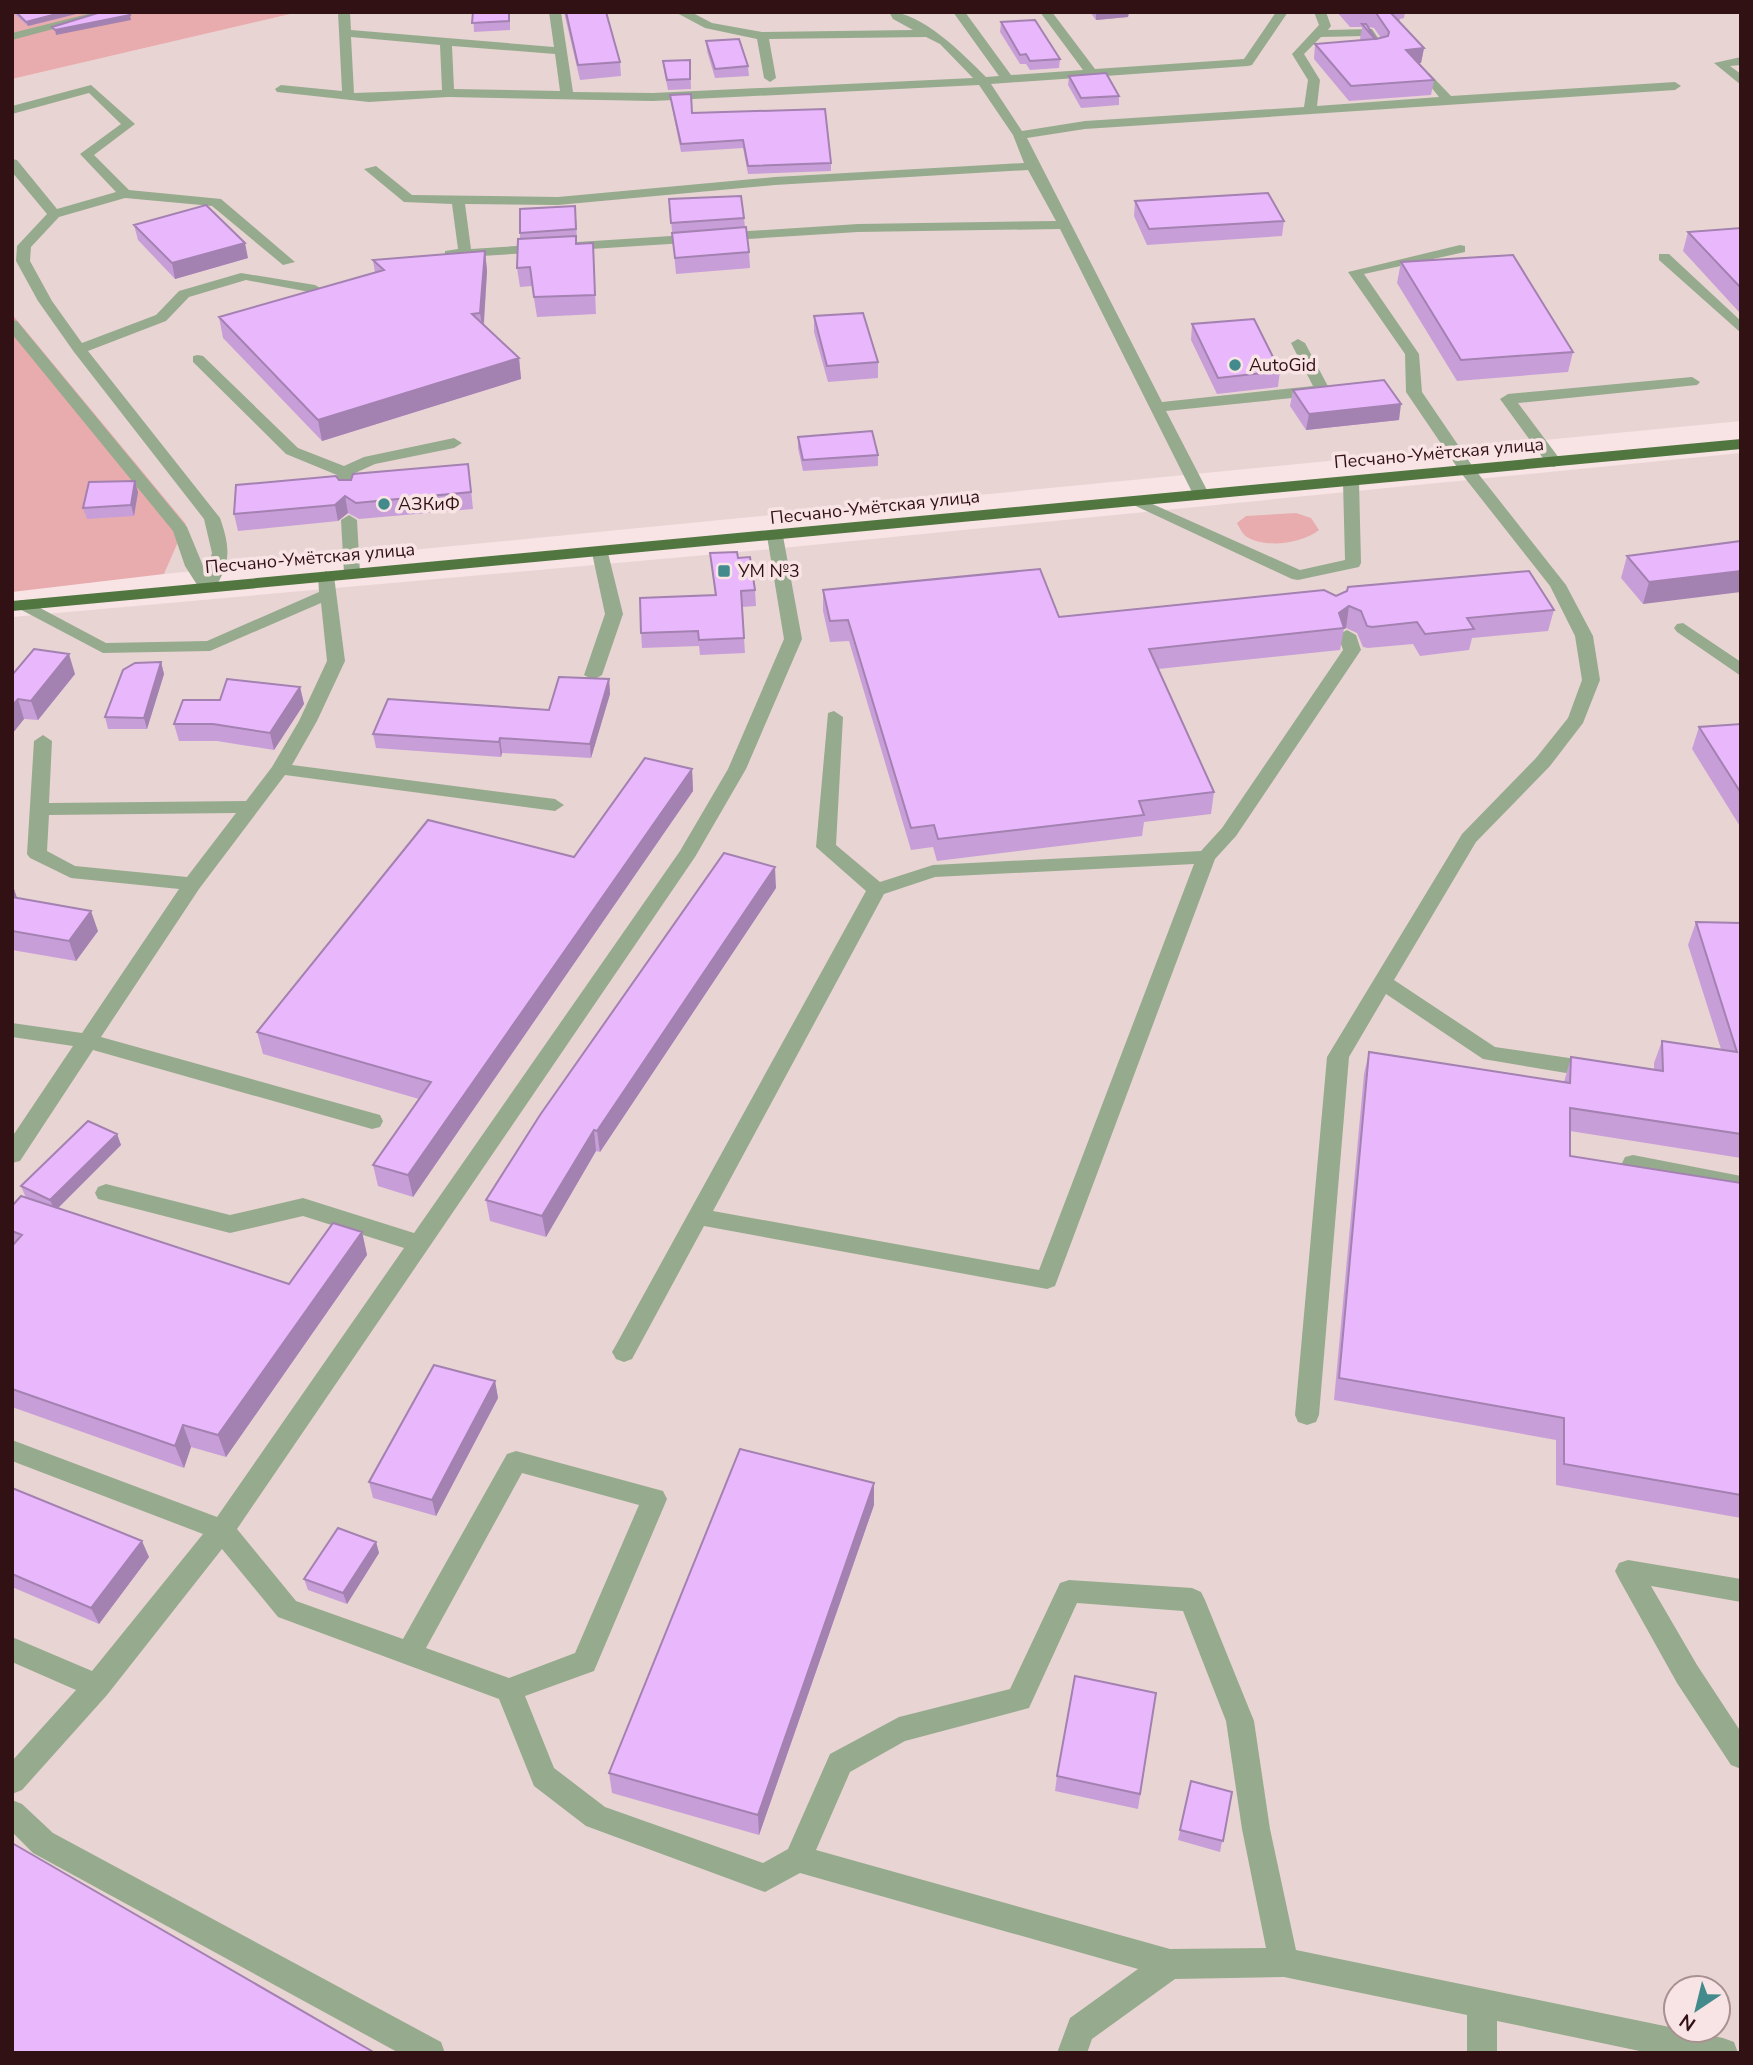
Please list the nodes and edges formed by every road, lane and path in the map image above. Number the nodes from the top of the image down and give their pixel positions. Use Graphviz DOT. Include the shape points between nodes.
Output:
graph roads {
  1 [pos="111,12"];
  2 [pos="344,12"];
  3 [pos="555,12"];
  4 [pos="681,12"];
  5 [pos="895,12"];
  6 [pos="959,12"];
  7 [pos="1046,12"];
  8 [pos="1282,12"];
  9 [pos="1320,12"];
  10 [pos="343,33"];
  11 [pos="929,33"];
  12 [pos="1317,34"];
  13 [pos="762,36"];
  14 [pos="12,37"];
  15 [pos="446,42"];
  16 [pos="1379,48"];
  17 [pos="561,51"];
  18 [pos="1741,61"];
  19 [pos="1091,73"];
  20 [pos="1429,77"];
  21 [pos="770,78"];
  22 [pos="1007,79"];
  23 [pos="983,80"];
  24 [pos="1741,81"];
  25 [pos="1675,86"];
  26 [pos="281,89"];
  27 [pos="448,93"];
  28 [pos="567,95"];
  29 [pos="348,96"];
  30 [pos="1448,100"];
  31 [pos="12,110"];
  32 [pos="1310,110"];
  33 [pos="1019,135"];
  34 [pos="12,163"];
  35 [pos="1032,166"];
  36 [pos="371,169"];
  37 [pos="125,194"];
  38 [pos="458,200"];
  39 [pos="54,214"];
  40 [pos="1065,225"];
  41 [pos="1461,250"];
  42 [pos="465,253"];
  43 [pos="432,256"];
  44 [pos="1664,257"];
  45 [pos="288,262"];
  46 [pos="315,289"];
  47 [pos="12,324"];
  48 [pos="1741,329"];
  49 [pos="1298,343"];
  50 [pos="79,349"];
  51 [pos="198,359"];
  52 [pos="1692,382"];
  53 [pos="1156,407"];
  54 [pos="454,443"];
  55 [pos="1741,444"];
  56 [pos="1555,462"];
  57 [pos="1467,470"];
  58 [pos="345,472"];
  59 [pos="1351,481"];
  60 [pos="348,491"];
  61 [pos="1201,495"];
  62 [pos="1133,501"];
  63 [pos="349,520"];
  64 [pos="775,537"];
  65 [pos="600,553"];
  66 [pos="352,573"];
  67 [pos="1298,575"];
  68 [pos="327,585"];
  69 [pos="207,587"];
  70 [pos="1316,592"];
  71 [pos="17,605"];
  72 [pos="1683,628"];
  73 [pos="1346,635"];
  74 [pos="1741,671"];
  75 [pos="593,675"];
  76 [pos="834,717"];
  77 [pos="43,741"];
  78 [pos="280,769"];
  79 [pos="555,805"];
  80 [pos="251,807"];
  81 [pos="39,809"];
  82 [pos="1206,857"];
  83 [pos="192,884"];
  84 [pos="877,890"];
  85 [pos="1382,982"];
  86 [pos="12,1030"];
  87 [pos="88,1041"];
  88 [pos="1612,1072"];
  89 [pos="372,1121"];
  90 [pos="12,1155"];
  91 [pos="1633,1163"];
  92 [pos="1741,1184"];
  93 [pos="106,1193"];
  94 [pos="700,1217"];
  95 [pos="419,1244"];
  96 [pos="624,1352"];
  97 [pos="1307,1415"];
  98 [pos="12,1450"];
  99 [pos="222,1530"];
  100 [pos="1741,1591"];
  101 [pos="12,1649"];
  102 [pos="409,1654"];
  103 [pos="97,1686"];
  104 [pos="509,1690"];
  105 [pos="1741,1756"];
  106 [pos="12,1781"];
  107 [pos="12,1813"];
  108 [pos="798,1859"];
  109 [pos="1284,1962"];
  110 [pos="1170,1964"];
  111 [pos="1482,2005"];
  112 [pos="430,2053"];
  113 [pos="1072,2053"];
  114 [pos="1482,2053"];
  115 [pos="1723,2053"];
  1 -- 14 [label="street"];
  2 -- 10 [label="street"];
  3 -- 17 [label="street"];
  4 -- 13 [label="street" via="709,26"];
  5 -- 11 [label="street"];
  6 -- 22 [label="street"];
  7 -- 19 [label="street"];
  8 -- 19 [label="street" via="1248,62"];
  9 -- 12 [label="street" via="1325,26"];
  10 -- 15 [label="street"];
  10 -- 29 [label="street"];
  11 -- 13 [label="street"];
  11 -- 23 [label="street" via="944,41"];
  12 -- 16 [label="street" via="1368,32"];
  12 -- 32 [label="street" via="1298,54 1314,80"];
  13 -- 21 [label="street"];
  15 -- 17 [label="street"];
  15 -- 27 [label="street"];
  17 -- 28 [label="street"];
  18 -- 24 [label="street" via="1720,63"];
  19 -- 22 [label="street"];
  20 -- 30 [label="street"];
  22 -- 23 [label="street"];
  23 -- 28 [label="street" via="653,97"];
  23 -- 33 [label="street"];
  25 -- 30 [label="street"];
  26 -- 29 [label="street"];
  27 -- 28 [label="street"];
  27 -- 29 [label="street"];
  30 -- 32 [label="street"];
  31 -- 37 [label="street" via="91,89 129,124 86,154"];
  32 -- 33 [label="street" via="1085,125"];
  33 -- 35 [label="street"];
  34 -- 39 [label="street"];
  35 -- 38 [label="street" via="775,181 558,201"];
  35 -- 40 [label="street"];
  36 -- 38 [label="street" via="409,199"];
  37 -- 39 [label="street"];
  37 -- 45 [label="street" via="216,202"];
  38 -- 42 [label="street"];
  39 -- 50 [label="street" via="24,246 23,261"];
  40 -- 42 [label="street" via="858,228"];
  40 -- 53 [label="street"];
  41 -- 57 [label="street" via="1355,272 1412,354 1414,392"];
  42 -- 43 [label="street"];
  44 -- 48 [label="street"];
  46 -- 50 [label="street" via="246,276 184,294 161,318"];
  47 -- 69 [label="street" via="181,530 193,566"];
  49 -- 53 [label="street" via="1322,390"];
  50 -- 69 [label="street" via="212,518 223,550"];
  51 -- 58 [label="street" via="292,451"];
  52 -- 56 [label="street" via="1508,399"];
  53 -- 61 [label="street"];
  54 -- 58 [label="street" via="370,460"];
  55 -- 56 [label="main road, Песчано-Умётская улица"];
  56 -- 57 [label="main road, Песчано-Умётская улица"];
  57 -- 59 [label="main road, Песчано-Умётская улица"];
  57 -- 85 [label="street" via="1558,585 1584,636 1591,680 1577,719 1543,762 1469,838"];
  58 -- 60 [label="street"];
  59 -- 61 [label="main road, Песчано-Умётская улица"];
  59 -- 67 [label="street" via="1353,563"];
  61 -- 62 [label="main road, Песчано-Умётская улица"];
  62 -- 64 [label="main road, Песчано-Умётская улица"];
  62 -- 67 [label="street"];
  63 -- 66 [label="street"];
  64 -- 65 [label="main road, Песчано-Умётская улица"];
  64 -- 95 [label="street" via="793,639 737,769 688,853"];
  65 -- 66 [label="main road, Песчано-Умётская улица"];
  65 -- 75 [label="street" via="614,614"];
  66 -- 68 [label="main road, Песчано-Умётская улица"];
  67 -- 70 [label="street"];
  68 -- 69 [label="main road, Песчано-Умётская улица"];
  68 -- 71 [label="street" via="211,646 103,648"];
  68 -- 78 [label="street" via="336,661"];
  69 -- 71 [label="main road, Песчано-Умётская улица"];
  72 -- 74 [label="street"];
  73 -- 82 [label="street" via="1352,650 1228,832"];
  76 -- 84 [label="street" via="826,847"];
  77 -- 81 [label="street"];
  78 -- 79 [label="street"];
  78 -- 80 [label="street"];
  80 -- 81 [label="street"];
  80 -- 83 [label="street"];
  81 -- 83 [label="street" via="37,854 71,872"];
  82 -- 84 [label="street" via="933,871"];
  82 -- 94 [label="street" via="1047,1280"];
  83 -- 87 [label="street"];
  84 -- 94 [label="street"];
  85 -- 88 [label="street" via="1490,1054"];
  85 -- 97 [label="street" via="1338,1057"];
  86 -- 87 [label="street"];
  87 -- 89 [label="street"];
  87 -- 90 [label="street"];
  91 -- 92 [label="street"];
  93 -- 95 [label="street" via="230,1223 303,1207"];
  94 -- 96 [label="street"];
  95 -- 99 [label="street"];
  98 -- 99 [label="street"];
  99 -- 102 [label="street" via="287,1609"];
  99 -- 103 [label="street"];
  100 -- 105 [label="street" via="1628,1571"];
  101 -- 103 [label="street"];
  102 -- 104 [label="street"];
  102 -- 104 [label="street" via="516,1461 654,1499 584,1662"];
  103 -- 106 [label="street"];
  104 -- 108 [label="street" via="544,1777 596,1817 765,1878"];
  107 -- 112 [label="street" via="43,1843"];
  108 -- 109 [label="street" via="840,1763 900,1730 1019,1699 1069,1591 1192,1600 1240,1721 1256,1829"];
  108 -- 110 [label="street"];
  109 -- 110 [label="street"];
  109 -- 111 [label="street"];
  110 -- 113 [label="street" via="1081,2029"];
  111 -- 114 [label="street"];
  111 -- 115 [label="street"];
}
